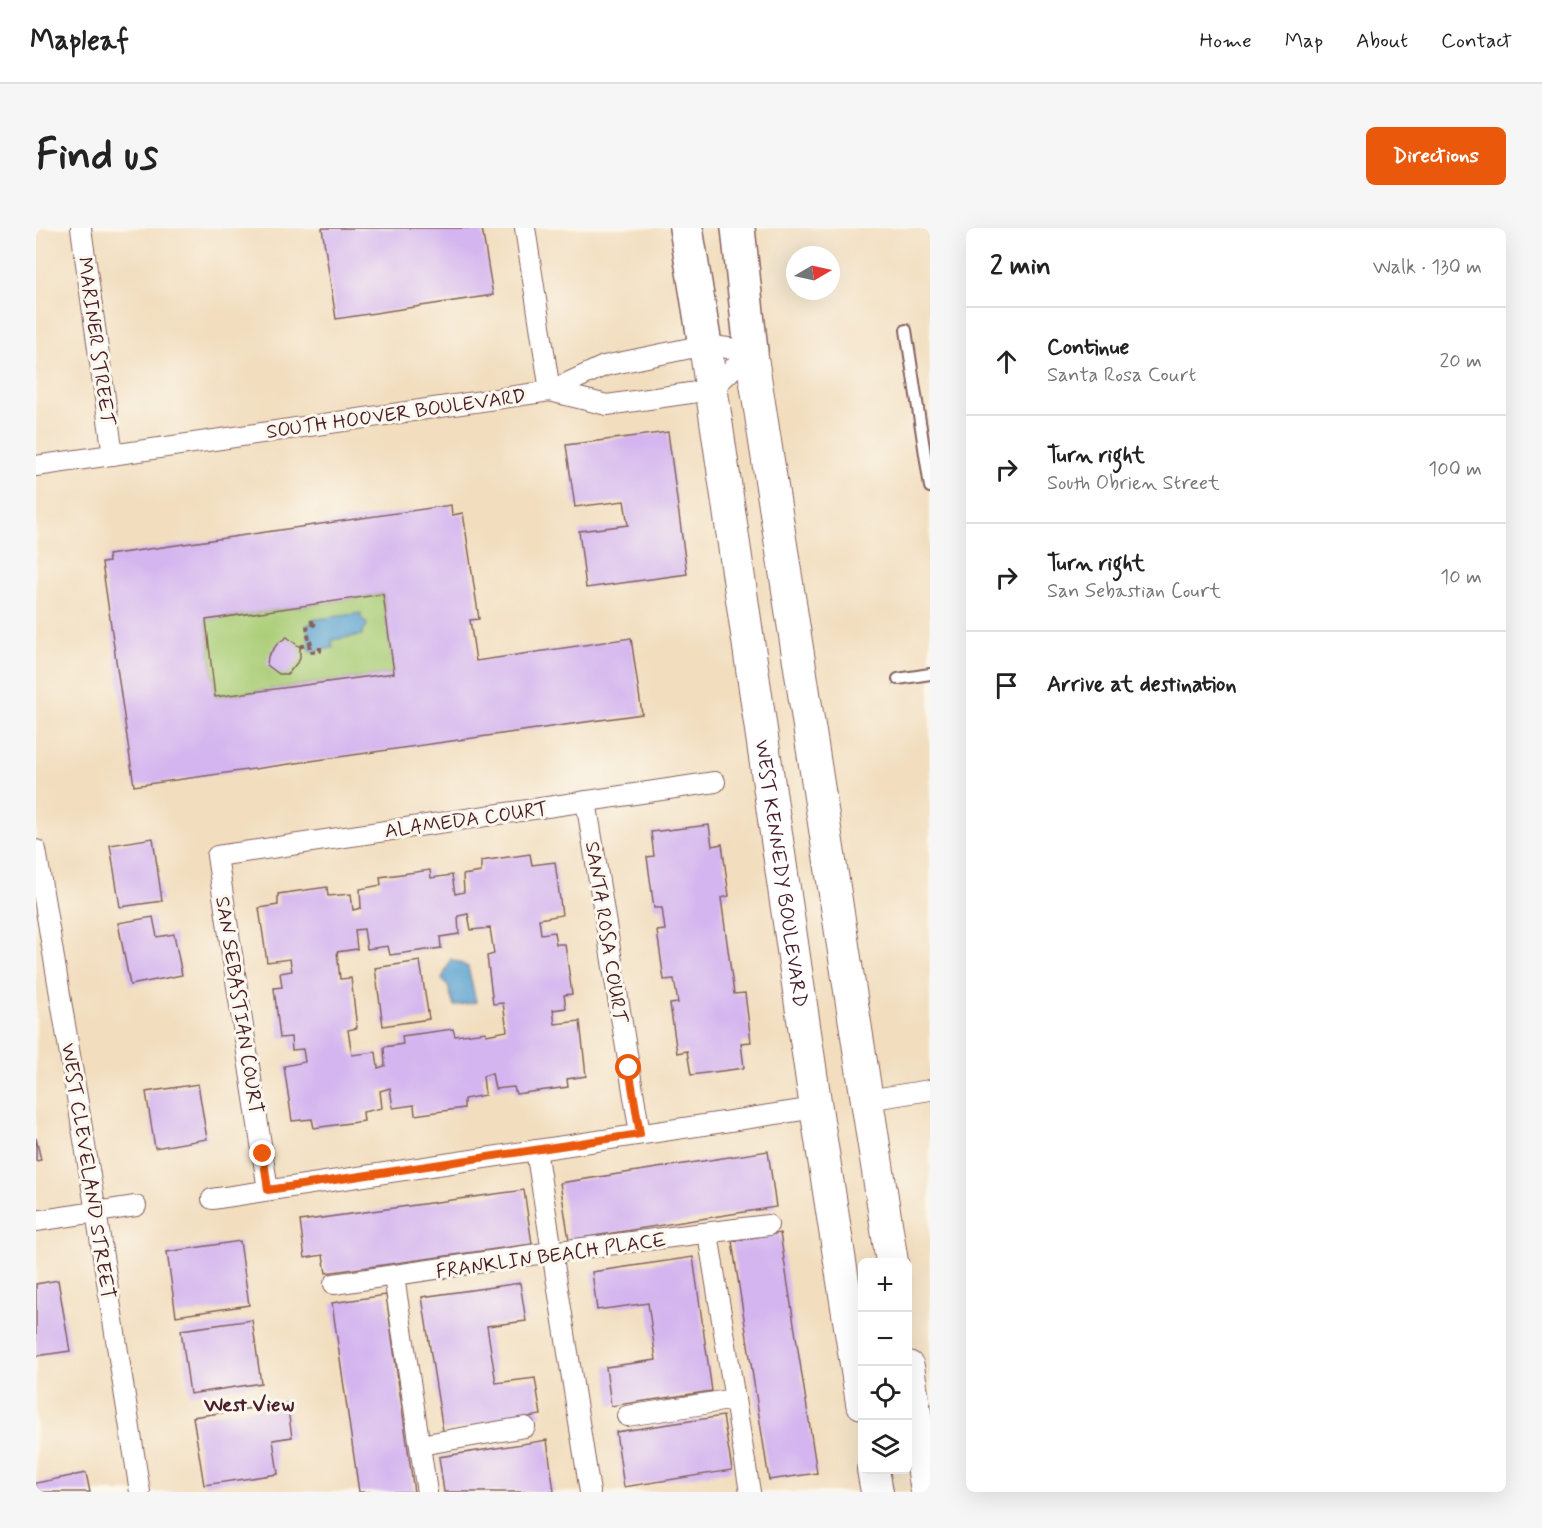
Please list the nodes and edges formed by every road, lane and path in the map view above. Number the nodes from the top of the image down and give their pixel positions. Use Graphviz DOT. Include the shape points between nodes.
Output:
graph roads {
  1 [pos="81,228"];
  2 [pos="525,228"];
  3 [pos="686,228"];
  4 [pos="738,228"];
  5 [pos="906,330"];
  6 [pos="705,345"];
  7 [pos="751,351"];
  8 [pos="711,390"];
  9 [pos="550,391"];
  10 [pos="113,455"];
  11 [pos="36,466"];
  12 [pos="930,482"];
  13 [pos="319,628"];
  14 [pos="314,641"];
  15 [pos="309,643"];
  16 [pos="320,646"];
  17 [pos="300,647"];
  18 [pos="930,674"];
  19 [pos="898,679"];
  20 [pos="715,782"];
  21 [pos="586,801"];
  22 [pos="36,850"];
  23 [pos="217,856"];
  24 [pos="930,1090"];
  25 [pos="867,1100"];
  26 [pos="816,1108"];
  27 [pos="640,1134"];
  28 [pos="536,1150"];
  29 [pos="268,1190"];
  30 [pos="212,1199"];
  31 [pos="136,1206"];
  32 [pos="96,1212"];
  33 [pos="36,1221"];
  34 [pos="768,1225"];
  35 [pos="708,1234"];
  36 [pos="551,1252"];
  37 [pos="891,1258"];
  38 [pos="394,1277"];
  39 [pos="334,1284"];
  40 [pos="858,1376"];
  41 [pos="912,1393"];
  42 [pos="735,1399"];
  43 [pos="627,1416"];
  44 [pos="525,1427"];
  45 [pos="420,1445"];
  46 [pos="874,1474"];
  47 [pos="140,1492"];
  48 [pos="427,1492"];
  49 [pos="590,1492"];
  50 [pos="750,1492"];
  51 [pos="877,1492"];
  52 [pos="927,1492"];
  1 -- 10 [label="street, MARINER STREET"];
  2 -- 9 [label="street"];
  3 -- 6 [label="highway"];
  4 -- 7 [label="highway"];
  5 -- 12 [label="lane"];
  6 -- 7 [label="street, SOUTH HOOVER BOULEVARD"];
  6 -- 8 [label="main road, WEST KENNEDY BOULEVARD"];
  6 -- 9 [label="street, SOUTH HOOVER BOULEVARD" via="604,366"];
  7 -- 8 [label="street"];
  7 -- 25 [label="main road"];
  8 -- 9 [label="street" via="607,405"];
  8 -- 26 [label="main road, WEST KENNEDY BOULEVARD"];
  9 -- 10 [label="street, SOUTH HOOVER BOULEVARD"];
  10 -- 11 [label="street, SOUTH HOOVER BOULEVARD"];
  13 -- 15 [label="path" via="312,622 307,625"];
  14 -- 15 [label="path"];
  15 -- 16 [label="path" via="310,652 320,651"];
  15 -- 17 [label="path"];
  18 -- 19 [label="lane"];
  20 -- 21 [label="street, ALAMEDA COURT"];
  21 -- 23 [label="street, ALAMEDA COURT"];
  21 -- 27 [label="street, SANTA ROSA COURT"];
  22 -- 32 [label="street, WEST CLEVELAND STREET"];
  23 -- 29 [label="street, SAN SEBASTIAN COURT"];
  24 -- 25 [label="street"];
  25 -- 26 [label="main road"];
  25 -- 37 [label="main road"];
  26 -- 27 [label="street"];
  26 -- 40 [label="main road, WEST KENNEDY BOULEVARD"];
  27 -- 28 [label="street"];
  28 -- 29 [label="street"];
  28 -- 36 [label="street"];
  29 -- 30 [label="street"];
  31 -- 32 [label="street"];
  32 -- 33 [label="street"];
  32 -- 47 [label="street, WEST CLEVELAND STREET"];
  34 -- 35 [label="street, FRANKLIN BEACH PLACE"];
  35 -- 36 [label="street, FRANKLIN BEACH PLACE"];
  35 -- 42 [label="street"];
  36 -- 38 [label="street, FRANKLIN BEACH PLACE"];
  36 -- 49 [label="street"];
  38 -- 39 [label="street, FRANKLIN BEACH PLACE"];
  38 -- 45 [label="street"];
  41 -- 52 [label="main road"];
  42 -- 43 [label="street"];
  42 -- 50 [label="street"];
  44 -- 45 [label="street"];
  45 -- 48 [label="street"];
  46 -- 51 [label="main road"];
}
